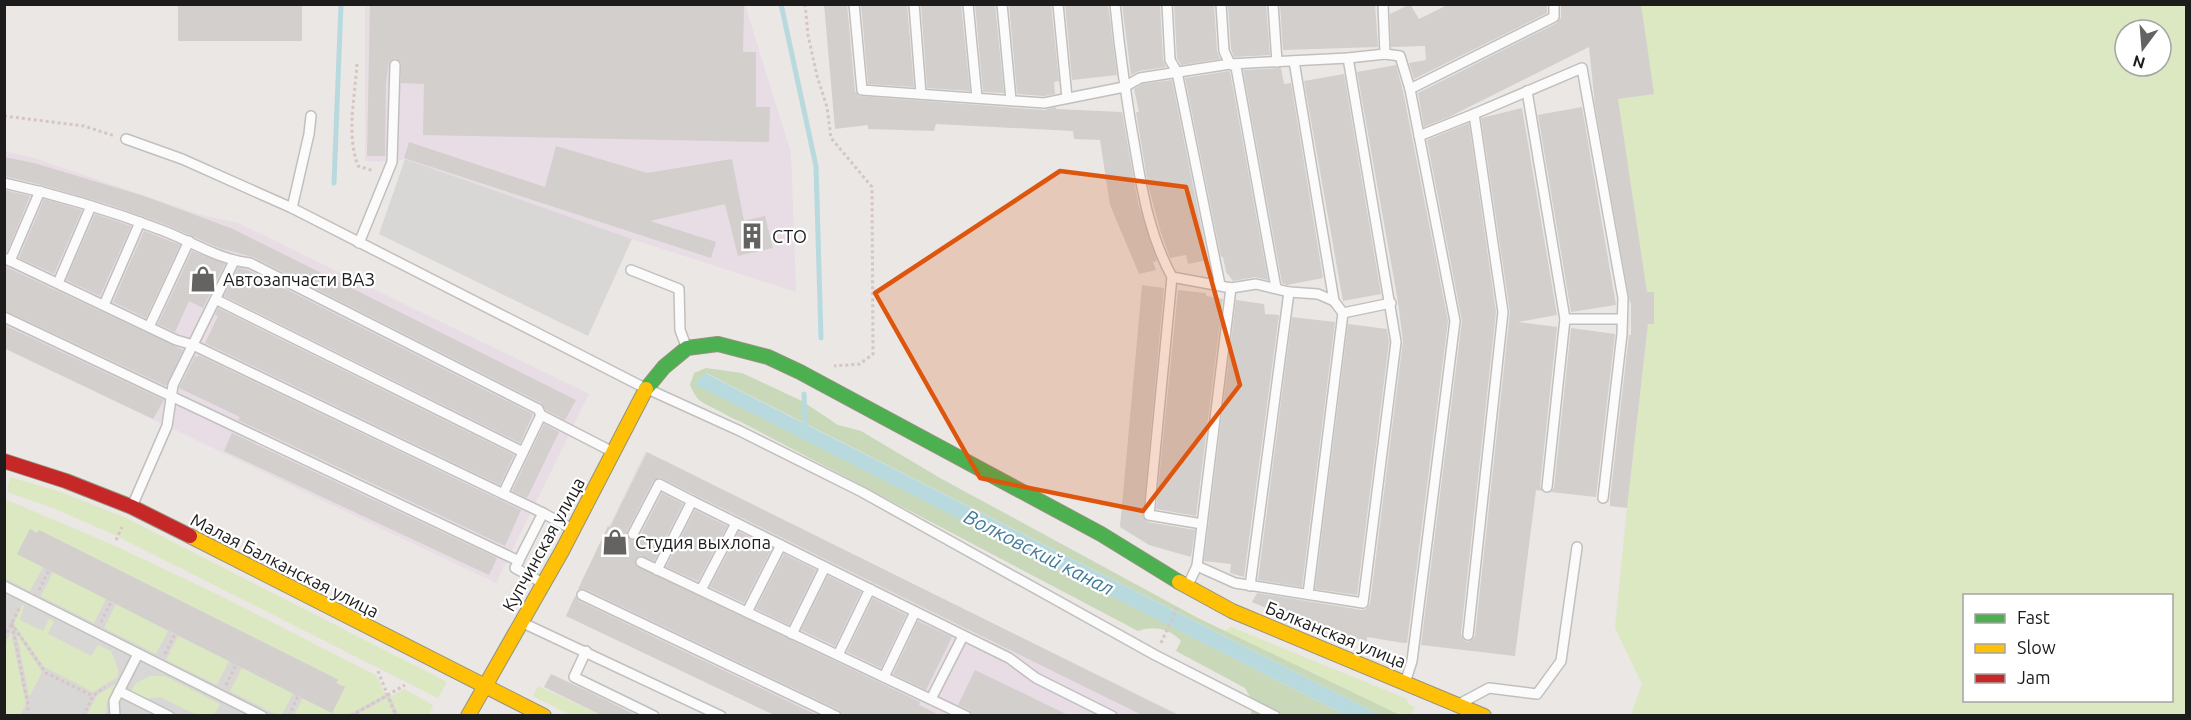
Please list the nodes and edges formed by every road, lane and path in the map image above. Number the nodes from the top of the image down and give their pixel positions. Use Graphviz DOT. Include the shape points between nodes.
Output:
graph roads {
  1 [pos="805,4"];
  2 [pos="854,4"];
  3 [pos="914,4"];
  4 [pos="968,4"];
  5 [pos="1002,4"];
  6 [pos="1058,4"];
  7 [pos="1115,4"];
  8 [pos="1167,4"];
  9 [pos="1221,4"];
  10 [pos="1274,4"];
  11 [pos="1383,4"];
  12 [pos="1554,4"];
  13 [pos="1385,54"];
  14 [pos="1348,58"];
  15 [pos="1294,61"];
  16 [pos="1277,62"];
  17 [pos="357,64"];
  18 [pos="1230,64"];
  19 [pos="395,65"];
  20 [pos="1177,72"];
  21 [pos="1124,87"];
  22 [pos="1410,89"];
  23 [pos="1527,92"];
  24 [pos="921,94"];
  25 [pos="977,98"];
  26 [pos="1067,98"];
  27 [pos="1011,100"];
  28 [pos="1474,114"];
  29 [pos="4,116"];
  30 [pos="311,116"];
  31 [pos="1419,136"];
  32 [pos="126,139"];
  33 [pos="388,172"];
  34 [pos="4,183"];
  35 [pos="40,191"];
  36 [pos="91,206"];
  37 [pos="292,208"];
  38 [pos="140,222"];
  39 [pos="189,241"];
  40 [pos="359,243"];
  41 [pos="7,259"];
  42 [pos="234,261"];
  43 [pos="631,270"];
  44 [pos="1172,277"];
  45 [pos="58,284"];
  46 [pos="1220,285"];
  47 [pos="1231,288"];
  48 [pos="1276,288"];
  49 [pos="1289,292"];
  50 [pos="217,300"];
  51 [pos="1334,300"];
  52 [pos="1391,303"];
  53 [pos="104,305"];
  54 [pos="1343,313"];
  55 [pos="4,317"];
  56 [pos="1565,319"];
  57 [pos="1622,320"];
  58 [pos="149,327"];
  59 [pos="193,345"];
  60 [pos="687,348"];
  61 [pos="817,381"];
  62 [pos="644,388"];
  63 [pos="171,396"];
  64 [pos="541,415"];
  65 [pos="523,452"];
  66 [pos="613,452"];
  67 [pos="7,465"];
  68 [pos="1547,487"];
  69 [pos="503,494"];
  70 [pos="1603,498"];
  71 [pos="692,501"];
  72 [pos="132,507"];
  73 [pos="543,513"];
  74 [pos="736,523"];
  75 [pos="1202,524"];
  76 [pos="573,529"];
  77 [pos="633,534"];
  78 [pos="781,545"];
  79 [pos="1578,547"];
  80 [pos="519,561"];
  81 [pos="640,562"];
  82 [pos="1197,566"];
  83 [pos="825,567"];
  84 [pos="49,570"];
  85 [pos="657,570"];
  86 [pos="543,583"];
  87 [pos="1182,584"];
  88 [pos="4,586"];
  89 [pos="1250,586"];
  90 [pos="701,590"];
  91 [pos="870,590"];
  92 [pos="1308,594"];
  93 [pos="582,595"];
  94 [pos="29,599"];
  95 [pos="1181,601"];
  96 [pos="111,602"];
  97 [pos="747,612"];
  98 [pos="915,612"];
  99 [pos="521,622"];
  100 [pos="11,623"];
  101 [pos="96,632"];
  102 [pos="792,633"];
  103 [pos="175,634"];
  104 [pos="1468,635"];
  105 [pos="963,636"];
  106 [pos="4,638"];
  107 [pos="1161,643"];
  108 [pos="586,651"];
  109 [pos="138,654"];
  110 [pos="838,655"];
  111 [pos="159,664"];
  112 [pos="236,665"];
  113 [pos="378,671"];
  114 [pos="884,677"];
  115 [pos="1406,682"];
  116 [pos="405,685"];
  117 [pos="484,685"];
  118 [pos="119,691"];
  119 [pos="221,695"];
  120 [pos="387,695"];
  121 [pos="93,696"];
  122 [pos="298,696"];
  123 [pos="931,699"];
  124 [pos="1459,705"];
  125 [pos="28,716"];
  126 [pos="114,716"];
  127 [pos="169,716"];
  128 [pos="262,716"];
  129 [pos="289,716"];
  130 [pos="351,716"];
  131 [pos="396,716"];
  132 [pos="468,716"];
  133 [pos="544,716"];
  134 [pos="654,716"];
  135 [pos="722,716"];
  136 [pos="836,716"];
  137 [pos="966,716"];
  138 [pos="1112,716"];
  139 [pos="1275,716"];
  140 [pos="1484,716"];
  1 -- 61 [label="path" via="831,138 872,187 873,354 860,364 831,367"];
  2 -- 24 [label="lane" via="862,90"];
  3 -- 24 [label="lane"];
  4 -- 25 [label="lane"];
  5 -- 27 [label="lane"];
  6 -- 26 [label="lane"];
  7 -- 21 [label="lane"];
  8 -- 20 [label="lane" via="1170,60"];
  9 -- 18 [label="lane" via="1224,51"];
  10 -- 16 [label="lane"];
  11 -- 13 [label="lane"];
  12 -- 22 [label="lane" via="1554,17"];
  13 -- 14 [label="lane"];
  13 -- 22 [label="lane" via="1400,56"];
  14 -- 15 [label="lane"];
  14 -- 52 [label="lane"];
  15 -- 16 [label="lane"];
  15 -- 51 [label="lane"];
  16 -- 18 [label="lane"];
  17 -- 33 [label="path" via="351,122 353,151 358,166"];
  18 -- 20 [label="lane"];
  18 -- 48 [label="lane" via="1236,67"];
  19 -- 33 [label="lane" via="392,162"];
  20 -- 21 [label="lane" via="1140,78"];
  20 -- 46 [label="lane"];
  21 -- 26 [label="lane"];
  21 -- 44 [label="lane" via="1144,203 1159,253"];
  22 -- 31 [label="lane"];
  23 -- 28 [label="lane"];
  23 -- 56 [label="lane"];
  23 -- 57 [label="lane" via="1582,68 1623,298"];
  24 -- 25 [label="lane"];
  25 -- 27 [label="lane"];
  26 -- 27 [label="lane" via="1044,103"];
  28 -- 31 [label="lane"];
  28 -- 104 [label="lane" via="1503,312"];
  29 -- 32 [label="path" via="84,126"];
  30 -- 37 [label="lane"];
  31 -- 115 [label="lane" via="1455,321 1412,661"];
  32 -- 37 [label="lane" via="182,159"];
  33 -- 40 [label="lane"];
  34 -- 35 [label="lane"];
  35 -- 36 [label="lane"];
  35 -- 41 [label="lane"];
  36 -- 38 [label="lane"];
  36 -- 45 [label="lane"];
  37 -- 40 [label="lane"];
  38 -- 39 [label="lane"];
  38 -- 53 [label="lane"];
  39 -- 42 [label="lane"];
  39 -- 58 [label="lane"];
  40 -- 62 [label="lane"];
  41 -- 45 [label="lane"];
  42 -- 50 [label="lane"];
  42 -- 64 [label="lane" via="250,263 538,409"];
  43 -- 60 [label="lane" via="679,289 680,330"];
  44 -- 46 [label="lane"];
  44 -- 75 [label="lane" via="1149,515"];
  45 -- 53 [label="lane"];
  46 -- 47 [label="lane"];
  47 -- 48 [label="lane" via="1256,284"];
  47 -- 75 [label="lane"];
  48 -- 49 [label="lane"];
  49 -- 51 [label="lane" via="1318,294"];
  49 -- 89 [label="lane"];
  50 -- 59 [label="lane"];
  50 -- 65 [label="lane"];
  51 -- 54 [label="lane"];
  52 -- 54 [label="lane"];
  52 -- 92 [label="lane" via="1395,342 1363,603"];
  53 -- 58 [label="lane"];
  54 -- 92 [label="lane"];
  55 -- 63 [label="lane"];
  56 -- 57 [label="lane"];
  56 -- 68 [label="lane"];
  57 -- 70 [label="lane"];
  58 -- 59 [label="lane"];
  59 -- 63 [label="lane"];
  59 -- 69 [label="lane"];
  60 -- 61 [label="street, Балканская улица" via="718,344 743,349"];
  60 -- 62 [label="street, Купчинская улица"];
  61 -- 87 [label="street, Балканская улица" via="1101,534"];
  62 -- 66 [label="street, Купчинская улица"];
  62 -- 139 [label="lane" via="862,492 1155,655"];
  63 -- 72 [label="lane" via="167,426"];
  63 -- 80 [label="lane"];
  64 -- 65 [label="lane"];
  64 -- 66 [label="lane"];
  65 -- 69 [label="lane"];
  66 -- 76 [label="street, Купчинская улица"];
  67 -- 72 [label="street, Малая Балканская улица" via="66,481"];
  69 -- 73 [label="lane"];
  71 -- 74 [label="lane"];
  71 -- 77 [label="lane" via="659,484"];
  71 -- 85 [label="lane"];
  72 -- 117 [label="street, Малая Балканская улица"];
  73 -- 76 [label="lane"];
  73 -- 80 [label="lane"];
  74 -- 78 [label="lane"];
  74 -- 90 [label="lane"];
  75 -- 82 [label="lane"];
  76 -- 86 [label="street, Купчинская улица"];
  78 -- 83 [label="lane"];
  78 -- 97 [label="lane"];
  79 -- 124 [label="lane" via="1561,661 1537,694 1489,688"];
  80 -- 86 [label="lane" via="515,568"];
  81 -- 85 [label="lane"];
  82 -- 87 [label="lane"];
  82 -- 89 [label="lane"];
  83 -- 91 [label="lane"];
  83 -- 102 [label="lane"];
  84 -- 94 [label="path"];
  85 -- 90 [label="lane"];
  86 -- 99 [label="street, Купчинская улица"];
  87 -- 115 [label="street, Балканская улица" via="1232,611"];
  88 -- 94 [label="lane"];
  89 -- 92 [label="lane"];
  90 -- 97 [label="lane"];
  91 -- 98 [label="lane"];
  91 -- 110 [label="lane"];
  93 -- 136 [label="lane"];
  94 -- 100 [label="path"];
  94 -- 101 [label="lane"];
  95 -- 107 [label="path"];
  96 -- 101 [label="path"];
  97 -- 102 [label="lane"];
  98 -- 105 [label="lane"];
  98 -- 114 [label="lane"];
  99 -- 108 [label="lane"];
  99 -- 117 [label="street, Купчинская улица"];
  100 -- 106 [label="path"];
  100 -- 121 [label="path" via="46,673"];
  100 -- 125 [label="path"];
  101 -- 109 [label="lane"];
  102 -- 110 [label="lane"];
  103 -- 111 [label="path"];
  105 -- 123 [label="lane"];
  105 -- 138 [label="lane"];
  108 -- 134 [label="lane" via="574,677"];
  108 -- 135 [label="lane"];
  109 -- 111 [label="lane"];
  109 -- 118 [label="lane"];
  110 -- 114 [label="lane"];
  111 -- 119 [label="lane"];
  112 -- 119 [label="path"];
  113 -- 120 [label="path"];
  114 -- 123 [label="lane"];
  115 -- 124 [label="street, Балканская улица"];
  116 -- 120 [label="path"];
  117 -- 132 [label="street, Купчинская улица"];
  117 -- 133 [label="street, Малая Балканская улица"];
  118 -- 126 [label="lane"];
  118 -- 127 [label="lane"];
  119 -- 128 [label="lane"];
  120 -- 130 [label="path"];
  120 -- 131 [label="path"];
  122 -- 129 [label="path"];
  123 -- 137 [label="lane"];
  124 -- 140 [label="street, Балканская улица"];
}
